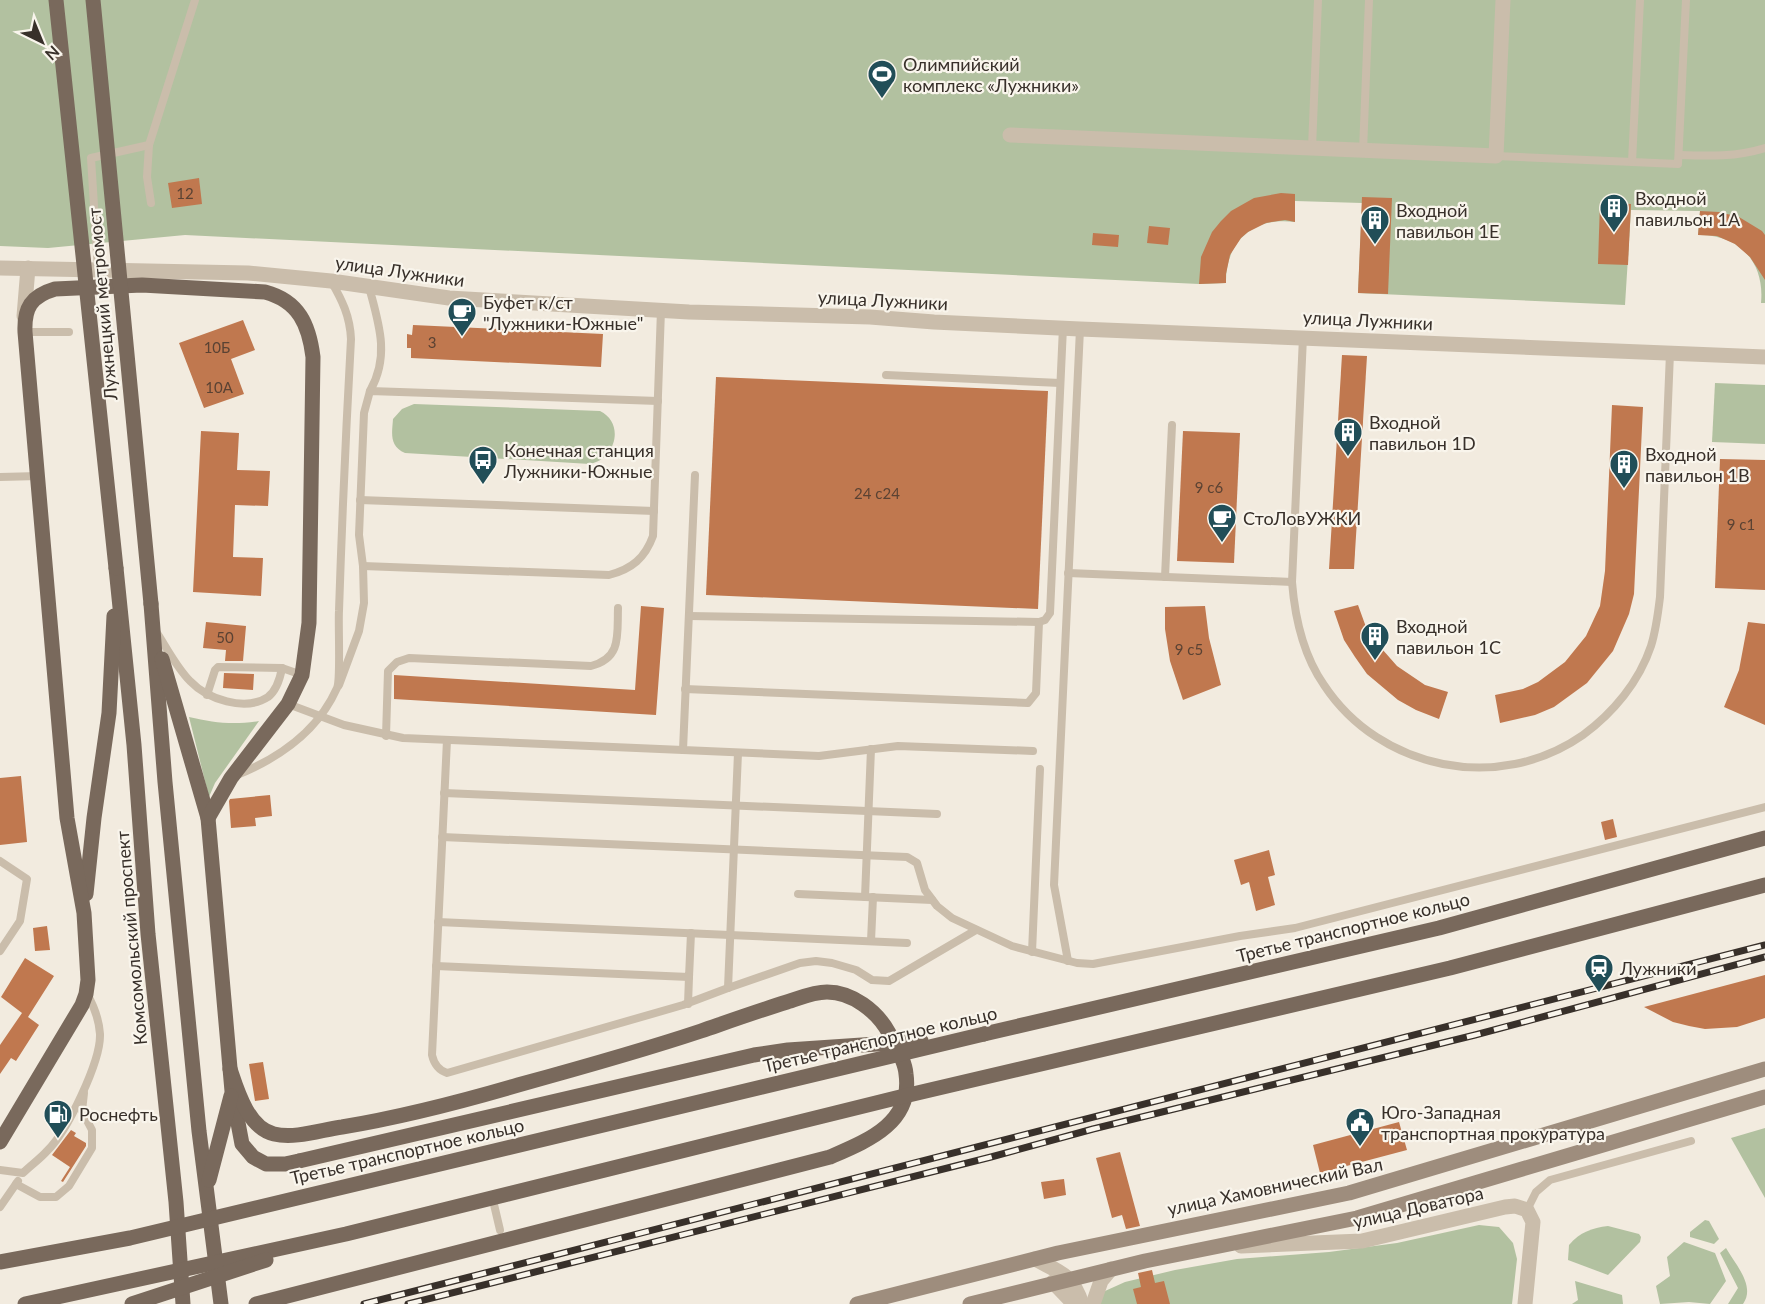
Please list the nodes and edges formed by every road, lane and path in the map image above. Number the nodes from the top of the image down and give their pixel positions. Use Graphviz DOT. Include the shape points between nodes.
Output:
graph roads {
  1 [pos="56,0"];
  2 [pos="93,0"];
  3 [pos="195,0"];
  4 [pos="1318,0"];
  5 [pos="1370,0"];
  6 [pos="1503,0"];
  7 [pos="1640,0"];
  8 [pos="1686,0"];
  9 [pos="1011,135"];
  10 [pos="149,145"];
  11 [pos="1312,148"];
  12 [pos="1765,148"];
  13 [pos="1363,151"];
  14 [pos="1679,155"];
  15 [pos="1496,156"];
  16 [pos="1632,162"];
  17 [pos="150,203"];
  18 [pos="0,268"];
  19 [pos="28,268"];
  20 [pos="98,269"];
  21 [pos="331,281"];
  22 [pos="369,287"];
  23 [pos="661,310"];
  24 [pos="24,316"];
  25 [pos="1063,327"];
  26 [pos="1080,329"];
  27 [pos="25,332"];
  28 [pos="69,332"];
  29 [pos="1303,337"];
  30 [pos="1670,353"];
  31 [pos="1765,357"];
  32 [pos="886,375"];
  33 [pos="1060,383"];
  34 [pos="370,391"];
  35 [pos="658,401"];
  36 [pos="1172,425"];
  37 [pos="695,475"];
  38 [pos="39,476"];
  39 [pos="0,477"];
  40 [pos="360,500"];
  41 [pos="654,511"];
  42 [pos="363,566"];
  43 [pos="116,568"];
  44 [pos="1068,573"];
  45 [pos="1165,577"];
  46 [pos="1292,582"];
  47 [pos="618,608"];
  48 [pos="689,616"];
  49 [pos="1039,622"];
  50 [pos="153,627"];
  51 [pos="282,668"];
  52 [pos="303,675"];
  53 [pos="339,685"];
  54 [pos="685,689"];
  55 [pos="207,695"];
  56 [pos="288,704"];
  57 [pos="320,717"];
  58 [pos="386,735"];
  59 [pos="447,740"];
  60 [pos="872,749"];
  61 [pos="683,750"];
  62 [pos="1033,751"];
  63 [pos="738,753"];
  64 [pos="1040,769"];
  65 [pos="231,778"];
  66 [pos="444,793"];
  67 [pos="736,806"];
  68 [pos="1765,807"];
  69 [pos="869,811"];
  70 [pos="937,814"];
  71 [pos="208,818"];
  72 [pos="442,837"];
  73 [pos="1765,838"];
  74 [pos="734,849"];
  75 [pos="867,855"];
  76 [pos="0,861"];
  77 [pos="1765,885"];
  78 [pos="798,894"];
  79 [pos="869,897"];
  80 [pos="932,900"];
  81 [pos="84,913"];
  82 [pos="438,922"];
  83 [pos="976,930"];
  84 [pos="691,933"];
  85 [pos="730,935"];
  86 [pos="871,941"];
  87 [pos="907,943"];
  88 [pos="0,951"];
  89 [pos="1032,952"];
  90 [pos="1068,961"];
  91 [pos="436,966"];
  92 [pos="689,977"];
  93 [pos="728,988"];
  94 [pos="86,994"];
  95 [pos="688,1004"];
  96 [pos="984,1034"];
  97 [pos="230,1069"];
  98 [pos="1765,1070"];
  99 [pos="84,1090"];
  100 [pos="232,1091"];
  101 [pos="1765,1097"];
  102 [pos="1690,1141"];
  103 [pos="0,1142"];
  104 [pos="0,1170"];
  105 [pos="23,1173"];
  106 [pos="16,1184"];
  107 [pos="207,1189"];
  108 [pos="491,1191"];
  109 [pos="0,1207"];
  110 [pos="1527,1210"];
  111 [pos="500,1230"];
  112 [pos="346,1234"];
  113 [pos="1220,1246"];
  114 [pos="1035,1259"];
  115 [pos="0,1262"];
  116 [pos="1111,1269"];
  117 [pos="1061,1281"];
  118 [pos="25,1304"];
  119 [pos="132,1304"];
  120 [pos="183,1304"];
  121 [pos="221,1304"];
  122 [pos="256,1304"];
  123 [pos="857,1304"];
  124 [pos="970,1304"];
  125 [pos="1074,1304"];
  126 [pos="1082,1304"];
  127 [pos="1093,1304"];
  128 [pos="1525,1304"];
  1 -- 43 [label="main road, Лужнецкий метромост, bridge"];
  2 -- 50 [label="main road, Лужнецкий метромост, bridge"];
  3 -- 10 [label="lane"];
  4 -- 11 [label="lane"];
  5 -- 13 [label="lane"];
  6 -- 15 [label="street"];
  7 -- 16 [label="lane"];
  8 -- 14 [label="lane"];
  9 -- 11 [label="street"];
  10 -- 17 [label="lane"];
  10 -- 20 [label="lane" via="91,158"];
  11 -- 13 [label="street"];
  12 -- 14 [label="lane" via="1721,156"];
  13 -- 15 [label="street"];
  14 -- 16 [label="lane" via="1678,164"];
  15 -- 16 [label="lane"];
  18 -- 19 [label="street, улица Лужники"];
  19 -- 20 [label="street, улица Лужники"];
  19 -- 24 [label="street"];
  20 -- 21 [label="street, улица Лужники" via="249,273"];
  21 -- 22 [label="street, улица Лужники"];
  21 -- 53 [label="lane" via="345,306 351,339"];
  22 -- 23 [label="street, улица Лужники" via="449,298"];
  22 -- 34 [label="lane" via="382,353 377,379"];
  23 -- 25 [label="street, улица Лужники"];
  23 -- 35 [label="lane"];
  24 -- 27 [label="main road"];
  24 -- 52 [label="main road" via="34,299 55,289 142,285 265,292 278,295 300,316 310,334 313,357 309,623"];
  25 -- 26 [label="street, улица Лужники"];
  25 -- 33 [label="lane"];
  26 -- 29 [label="street, улица Лужники"];
  26 -- 44 [label="lane"];
  27 -- 28 [label="lane"];
  27 -- 38 [label="main road"];
  29 -- 30 [label="street, улица Лужники"];
  29 -- 46 [label="lane"];
  30 -- 31 [label="street, улица Лужники"];
  30 -- 46 [label="lane" via="1657,626 1641,669 1628,690 1597,725 1577,739 1525,762 1487,768 1429,762 1390,747 1354,721 1323,684 1299,631"];
  32 -- 33 [label="lane"];
  33 -- 49 [label="lane" via="1050,613"];
  34 -- 35 [label="lane"];
  34 -- 40 [label="lane" via="364,412"];
  35 -- 41 [label="lane"];
  36 -- 45 [label="lane"];
  37 -- 48 [label="lane"];
  38 -- 39 [label="lane"];
  38 -- 81 [label="main road" via="68,818"];
  40 -- 41 [label="lane"];
  40 -- 42 [label="lane"];
  41 -- 42 [label="lane" via="649,547 642,558 621,572"];
  42 -- 53 [label="lane" via="362,616"];
  43 -- 81 [label="main road" via="109,713"];
  43 -- 120 [label="main road, Комсомольский проспект"];
  44 -- 45 [label="lane"];
  44 -- 90 [label="lane" via="1054,885"];
  45 -- 46 [label="lane"];
  47 -- 58 [label="lane" via="617,645 601,663 591,666 409,658 397,662 388,671"];
  48 -- 49 [label="lane"];
  48 -- 54 [label="lane"];
  49 -- 54 [label="lane" via="1036,693 1028,703"];
  50 -- 55 [label="lane" via="190,681"];
  50 -- 71 [label="main road"];
  50 -- 107 [label="main road" via="167,806"];
  51 -- 52 [label="lane"];
  51 -- 55 [label="lane" via="218,667"];
  51 -- 55 [label="lane" via="279,684 268,697 252,703 229,702"];
  52 -- 56 [label="main road"];
  53 -- 57 [label="lane"];
  54 -- 61 [label="lane"];
  56 -- 57 [label="lane"];
  56 -- 65 [label="main road"];
  57 -- 58 [label="lane"];
  57 -- 65 [label="lane" via="286,749"];
  58 -- 59 [label="lane"];
  59 -- 61 [label="lane"];
  59 -- 66 [label="lane"];
  60 -- 62 [label="lane" via="898,746"];
  60 -- 63 [label="lane" via="825,756"];
  60 -- 69 [label="lane"];
  61 -- 63 [label="lane"];
  63 -- 67 [label="lane"];
  64 -- 89 [label="lane"];
  65 -- 71 [label="main road"];
  66 -- 67 [label="lane"];
  66 -- 72 [label="lane"];
  67 -- 69 [label="lane"];
  67 -- 74 [label="lane"];
  68 -- 90 [label="lane" via="1295,928 1093,964"];
  69 -- 70 [label="lane"];
  69 -- 75 [label="lane"];
  71 -- 97 [label="main road"];
  72 -- 74 [label="lane"];
  72 -- 82 [label="lane"];
  73 -- 96 [label="main road, Третье транспортное кольцо" via="1439,928"];
  74 -- 75 [label="lane"];
  74 -- 85 [label="lane"];
  75 -- 79 [label="lane"];
  75 -- 80 [label="lane" via="913,859"];
  76 -- 88 [label="lane" via="27,879 20,921"];
  77 -- 112 [label="main road, bridge" via="1450,968 896,1098"];
  78 -- 79 [label="lane"];
  79 -- 80 [label="lane"];
  79 -- 86 [label="lane"];
  80 -- 83 [label="lane" via="952,918"];
  81 -- 94 [label="main road"];
  82 -- 84 [label="lane"];
  82 -- 91 [label="lane"];
  83 -- 89 [label="lane"];
  83 -- 93 [label="lane" via="889,981 872,980 842,965 816,962 800,963"];
  84 -- 85 [label="lane"];
  84 -- 92 [label="lane"];
  85 -- 86 [label="lane"];
  85 -- 93 [label="lane"];
  86 -- 87 [label="lane"];
  89 -- 90 [label="lane"];
  91 -- 92 [label="lane"];
  91 -- 95 [label="lane" via="432,1055 436,1066 447,1073"];
  92 -- 95 [label="lane"];
  93 -- 95 [label="lane"];
  94 -- 99 [label="lane" via="95,1008 100,1035"];
  94 -- 103 [label="main road"];
  96 -- 100 [label="main road, bridge" via="754,1055 285,1164 266,1164 242,1144"];
  96 -- 115 [label="main road, Третье транспортное кольцо, bridge" via="130,1238"];
  97 -- 100 [label="main road"];
  97 -- 122 [label="main road" via="242,1105 255,1121 273,1134 302,1133 392,1119 442,1106 630,1055 775,1005 827,992 857,1001 875,1014 900,1054 906,1074 905,1100 892,1121 869,1141 830,1157"];
  98 -- 114 [label="main road, улица Хамовнический Вал" via="1349,1193"];
  99 -- 105 [label="lane" via="48,1151"];
  99 -- 106 [label="lane" via="82,1111 92,1130 92,1148 69,1186 56,1197 40,1197"];
  100 -- 107 [label="main road"];
  101 -- 113 [label="main road" via="1357,1218"];
  102 -- 110 [label="lane" via="1550,1180 1536,1192"];
  104 -- 105 [label="lane"];
  105 -- 106 [label="lane"];
  106 -- 109 [label="lane"];
  107 -- 121 [label="main road"];
  108 -- 111 [label="lane"];
  110 -- 113 [label="street, улица Доватора" via="1505,1207 1362,1241"];
  110 -- 128 [label="street" via="1533,1222"];
  112 -- 118 [label="main road, bridge"];
  112 -- 119 [label="main road, bridge"];
  113 -- 116 [label="main road"];
  114 -- 117 [label="street"];
  114 -- 123 [label="main road, улица Хамовнический Вал"];
  116 -- 117 [label="main road"];
  116 -- 127 [label="street" via="1101,1281"];
  117 -- 124 [label="main road"];
  117 -- 125 [label="street"];
  117 -- 126 [label="street" via="1076,1288"];
}
